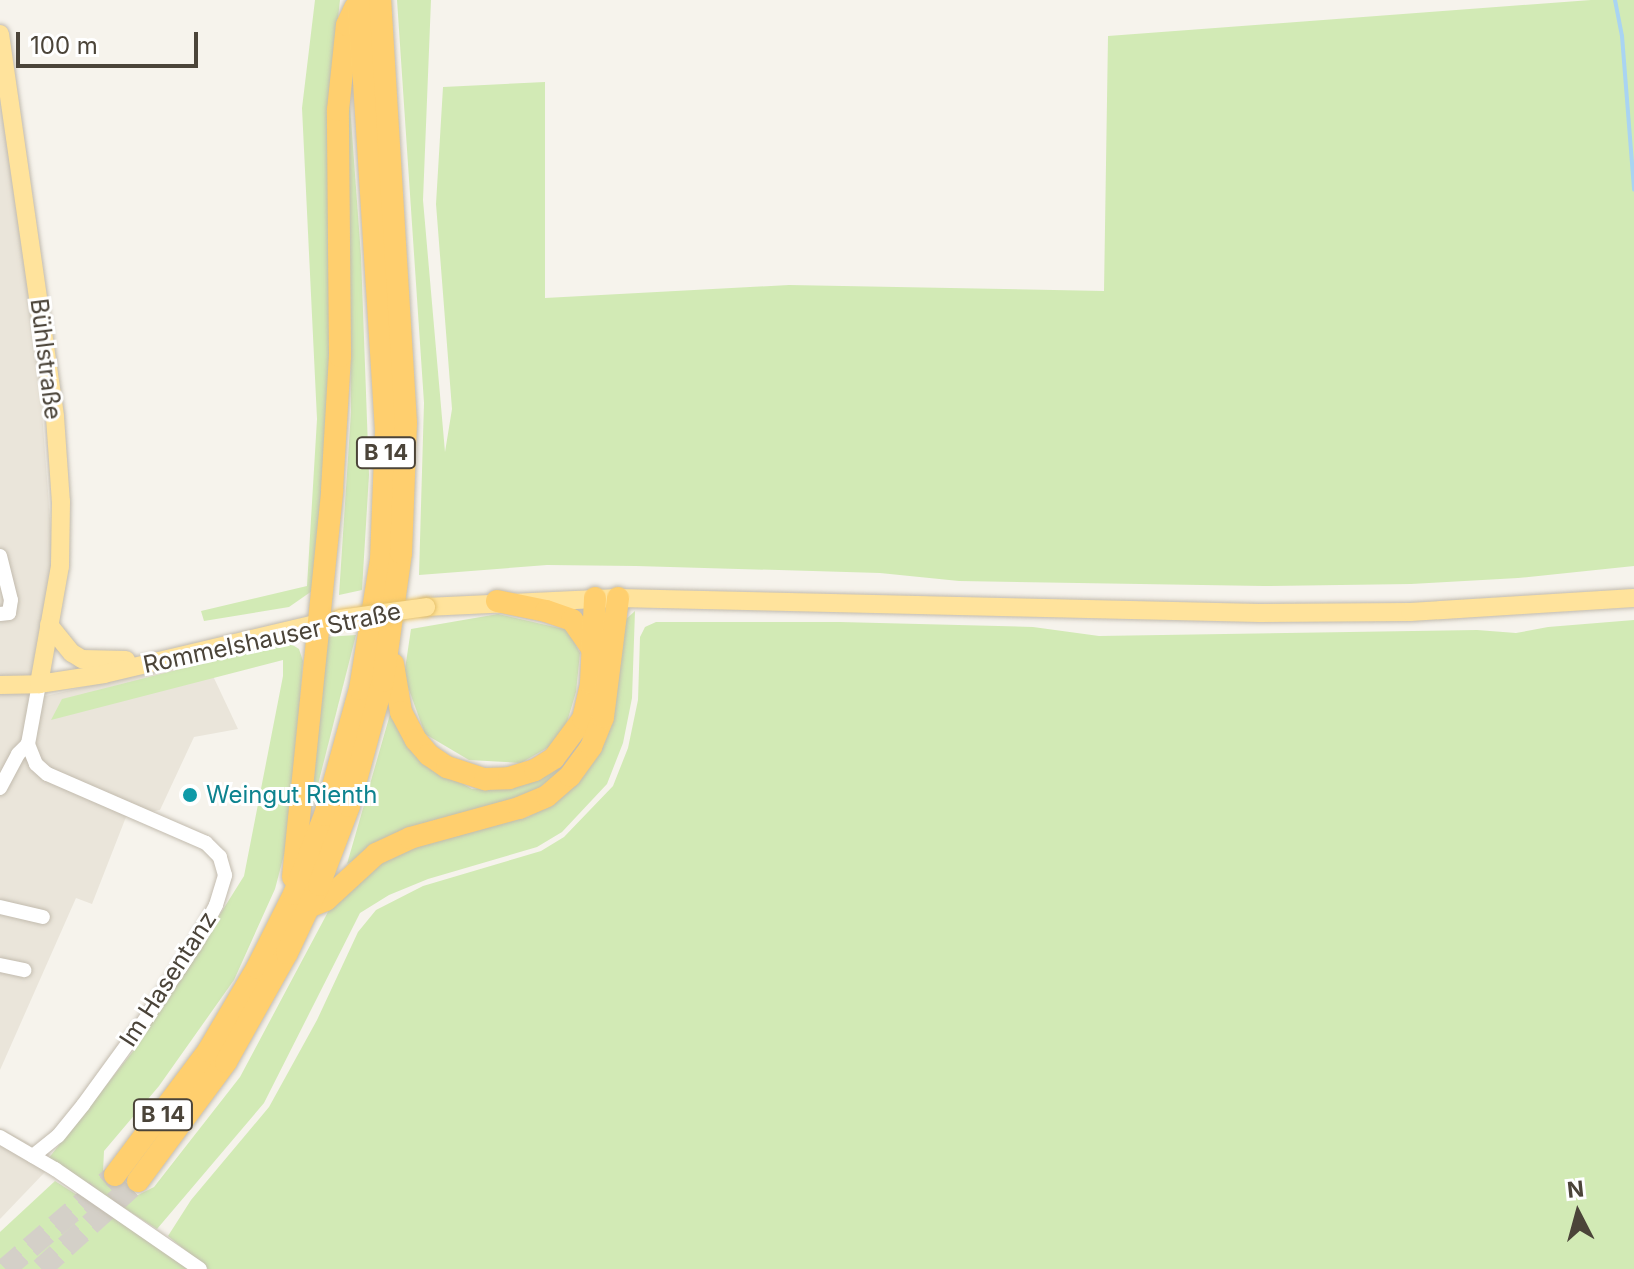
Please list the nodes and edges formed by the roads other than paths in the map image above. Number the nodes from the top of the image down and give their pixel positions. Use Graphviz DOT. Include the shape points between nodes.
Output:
graph roads {
  1 [pos="359,0"];
  2 [pos="380,0"];
  3 [pos="0,37"];
  4 [pos="0,556"];
  5 [pos="595,598"];
  6 [pos="618,598"];
  7 [pos="1634,598"];
  8 [pos="497,601"];
  9 [pos="0,614"];
  10 [pos="317,623"];
  11 [pos="49,625"];
  12 [pos="389,646"];
  13 [pos="196,650"];
  14 [pos="593,650"];
  15 [pos="39,684"];
  16 [pos="0,685"];
  17 [pos="28,744"];
  18 [pos="0,788"];
  19 [pos="302,900"];
  20 [pos="0,907"];
  21 [pos="43,917"];
  22 [pos="0,965"];
  23 [pos="24,970"];
  24 [pos="0,1137"];
  25 [pos="33,1156"];
  26 [pos="115,1175"];
  27 [pos="138,1181"];
  28 [pos="200,1269"];
  1 -- 10 [label="highway" via="347,25 338,110 340,356"];
  1 -- 19 [label="highway, B 14" via="383,342 383,529 372,627 353,720"];
  2 -- 12 [label="highway, B 14" via="406,408 404,521"];
  3 -- 11 [label="main road, Bühlstraße" via="55,417 62,543"];
  4 -- 9 [label="street" via="11,600 9,613"];
  5 -- 6 [label="main road, Rommelshauser Straße"];
  5 -- 8 [label="main road, Rommelshauser Straße"];
  5 -- 14 [label="highway, B 14"];
  6 -- 7 [label="main road, Rommelshauser Straße" via="1275,613 1410,612"];
  6 -- 19 [label="highway" via="603,717 591,747 570,776 547,796 519,808 410,838 376,854 326,900"];
  8 -- 10 [label="main road, Rommelshauser Straße, bridge"];
  8 -- 14 [label="highway" via="572,620"];
  10 -- 13 [label="main road, Rommelshauser Straße"];
  10 -- 19 [label="highway" via="303,803 292,866"];
  11 -- 13 [label="main road" via="82,659 107,662"];
  11 -- 15 [label="main road, Bühlstraße"];
  12 -- 14 [label="highway, B 14" via="401,712 416,740 447,767 485,779 535,770 571,739 583,719"];
  12 -- 19 [label="highway, B 14" via="359,775"];
  13 -- 15 [label="main road, Rommelshauser Straße"];
  15 -- 16 [label="main road, Rommelshauser Straße"];
  15 -- 17 [label="street"];
  17 -- 18 [label="street"];
  17 -- 25 [label="street, Im Hasentanz" via="30,756 47,774 206,843 220,857 225,875 195,945 145,1020 75,1116"];
  19 -- 26 [label="highway, B 14" via="222,1030"];
  19 -- 27 [label="highway, B 14" via="226,1062"];
  20 -- 21 [label="street"];
  22 -- 23 [label="street"];
  24 -- 25 [label="street"];
  25 -- 28 [label="street"];
}
